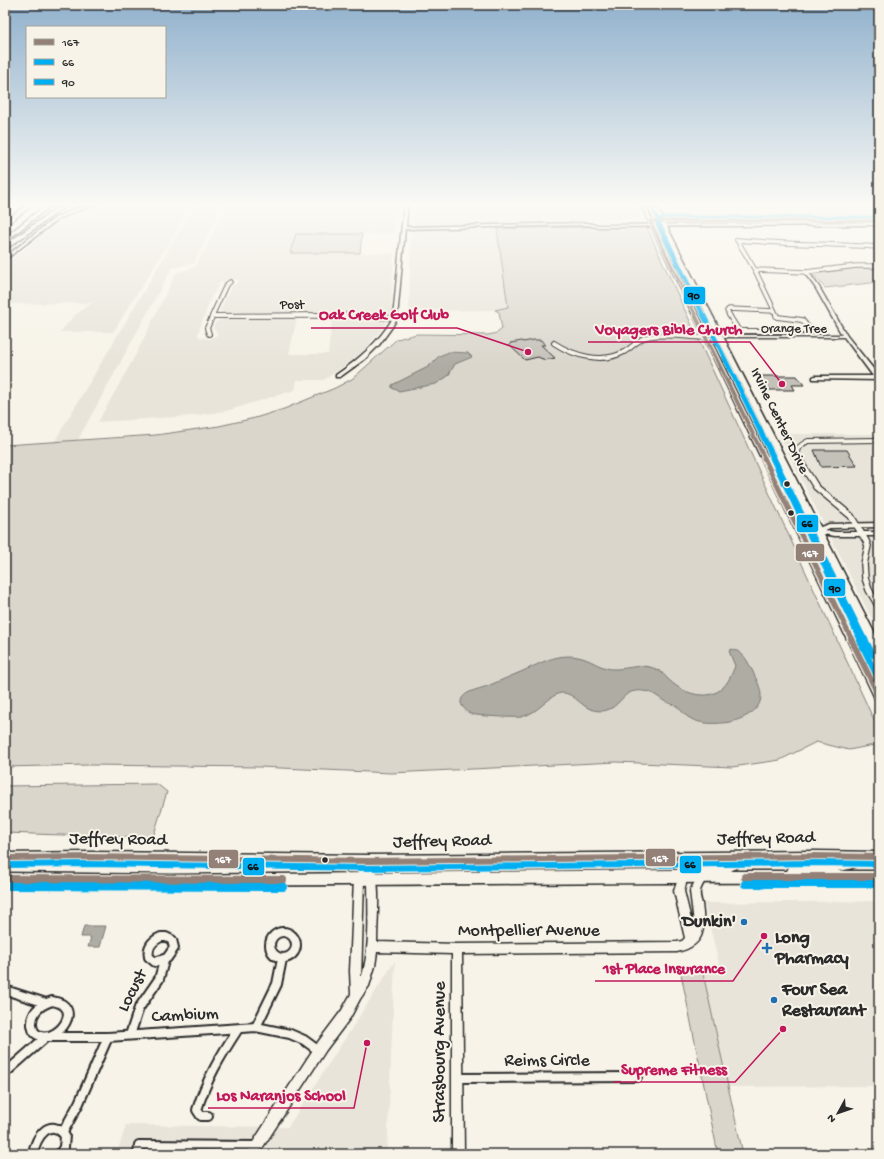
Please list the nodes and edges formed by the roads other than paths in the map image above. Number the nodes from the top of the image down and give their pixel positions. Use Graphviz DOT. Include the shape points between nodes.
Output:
graph roads {
  1 [pos="401,257"];
  2 [pos="667,257"];
  3 [pos="680,257"];
  4 [pos="747,257"];
  5 [pos="879,266"];
  6 [pos="755,270"];
  7 [pos="806,272"];
  8 [pos="230,282"];
  9 [pos="774,311"];
  10 [pos="213,316"];
  11 [pos="395,318"];
  12 [pos="210,334"];
  13 [pos="706,338"];
  14 [pos="721,338"];
  15 [pos="846,338"];
  16 [pos="554,343"];
  17 [pos="338,376"];
  18 [pos="815,378"];
  19 [pos="878,378"];
  20 [pos="879,440"];
  21 [pos="857,525"];
  22 [pos="879,525"];
  23 [pos="800,531"];
  24 [pos="817,531"];
  25 [pos="862,534"];
  26 [pos="879,534"];
  27 [pos="879,607"];
  28 [pos="879,652"];
  29 [pos="879,696"];
  30 [pos="744,857"];
  31 [pos="875,857"];
  32 [pos="5,858"];
  33 [pos="368,861"];
  34 [pos="683,876"];
  35 [pos="702,876"];
  36 [pos="795,877"];
  37 [pos="879,877"];
  38 [pos="5,879"];
  39 [pos="359,879"];
  40 [pos="373,879"];
  41 [pos="688,943"];
  42 [pos="372,947"];
  43 [pos="457,949"];
  44 [pos="282,959"];
  45 [pos="164,961"];
  46 [pos="5,990"];
  47 [pos="356,995"];
  48 [pos="46,1003"];
  49 [pos="256,1027"];
  50 [pos="238,1029"];
  51 [pos="130,1035"];
  52 [pos="46,1037"];
  53 [pos="108,1037"];
  54 [pos="319,1051"];
  55 [pos="5,1073"];
  56 [pos="637,1077"];
  57 [pos="457,1078"];
  58 [pos="208,1116"];
  59 [pos="63,1132"];
  60 [pos="254,1150"];
  61 [pos="33,1154"];
  62 [pos="60,1154"];
  63 [pos="138,1154"];
  64 [pos="458,1154"];
  1 -- 11 [label="street"];
  2 -- 13 [label="main road, Irvine Center Drive"];
  3 -- 14 [label="main road, Irvine Center Drive"];
  4 -- 6 [label="street"];
  5 -- 7 [label="street"];
  6 -- 7 [label="street"];
  6 -- 9 [label="street"];
  7 -- 15 [label="street"];
  8 -- 10 [label="street" via="226,285"];
  9 -- 9 [label="street" via="778,317 802,320 810,331 739,331 727,311"];
  10 -- 11 [label="street, Post" via="338,315"];
  10 -- 12 [label="street" via="207,328"];
  11 -- 17 [label="street" via="381,341"];
  13 -- 14 [label="street, Orange Tree"];
  13 -- 16 [label="street" via="646,337 625,352 602,357 589,357 571,352"];
  13 -- 23 [label="main road, Irvine Center Drive"];
  14 -- 15 [label="street, Orange Tree"];
  14 -- 24 [label="main road, Irvine Center Drive"];
  15 -- 19 [label="street"];
  18 -- 19 [label="street"];
  20 -- 21 [label="street" via="808,441 796,451 798,460 816,487 851,516"];
  21 -- 22 [label="street"];
  21 -- 24 [label="street" via="829,526"];
  21 -- 25 [label="street"];
  23 -- 24 [label="street"];
  23 -- 29 [label="main road, Irvine Center Drive"];
  24 -- 25 [label="street"];
  24 -- 28 [label="main road, Irvine Center Drive"];
  25 -- 26 [label="street"];
  25 -- 27 [label="street" via="868,546 864,564 865,578"];
  30 -- 31 [label="main road, Jeffrey Road"];
  30 -- 33 [label="main road, Jeffrey Road"];
  30 -- 34 [label="main road" via="728,866 687,867 683,870"];
  31 -- 36 [label="main road" via="847,865 794,868 792,871"];
  32 -- 33 [label="main road, Jeffrey Road"];
  33 -- 39 [label="street"];
  33 -- 40 [label="street"];
  34 -- 35 [label="main road"];
  34 -- 40 [label="main road"];
  34 -- 41 [label="street" via="679,891"];
  35 -- 36 [label="main road"];
  35 -- 41 [label="street" via="695,890 699,923 697,935"];
  36 -- 37 [label="main road"];
  38 -- 39 [label="main road"];
  39 -- 40 [label="main road"];
  39 -- 47 [label="street"];
  40 -- 42 [label="street"];
  41 -- 43 [label="street, Montpellier Avenue" via="676,947"];
  42 -- 43 [label="street, Montpellier Avenue"];
  42 -- 47 [label="street" via="365,982"];
  43 -- 57 [label="street, Strasbourg Avenue"];
  44 -- 49 [label="street" via="277,984"];
  45 -- 51 [label="street, Locust" via="159,979 139,1008"];
  46 -- 48 [label="street"];
  47 -- 54 [label="street" via="346,1014"];
  48 -- 52 [label="street" via="35,1012 31,1025 36,1034"];
  48 -- 52 [label="street" via="63,1002 68,1016 58,1032"];
  49 -- 50 [label="street, Cambium"];
  49 -- 54 [label="street, Cambium" via="276,1029 297,1036"];
  50 -- 51 [label="street, Cambium"];
  50 -- 58 [label="street" via="204,1088 197,1110 201,1116"];
  51 -- 53 [label="street, Cambium"];
  52 -- 53 [label="street, Cambium"];
  52 -- 55 [label="street"];
  53 -- 59 [label="street" via="79,1103"];
  54 -- 60 [label="street"];
  56 -- 57 [label="street, Reims Circle"];
  57 -- 64 [label="street, Strasbourg Avenue"];
  59 -- 61 [label="street" via="54,1128 44,1132 35,1142"];
  59 -- 62 [label="street" via="65,1141"];
  60 -- 63 [label="street" via="139,1145"];
}
